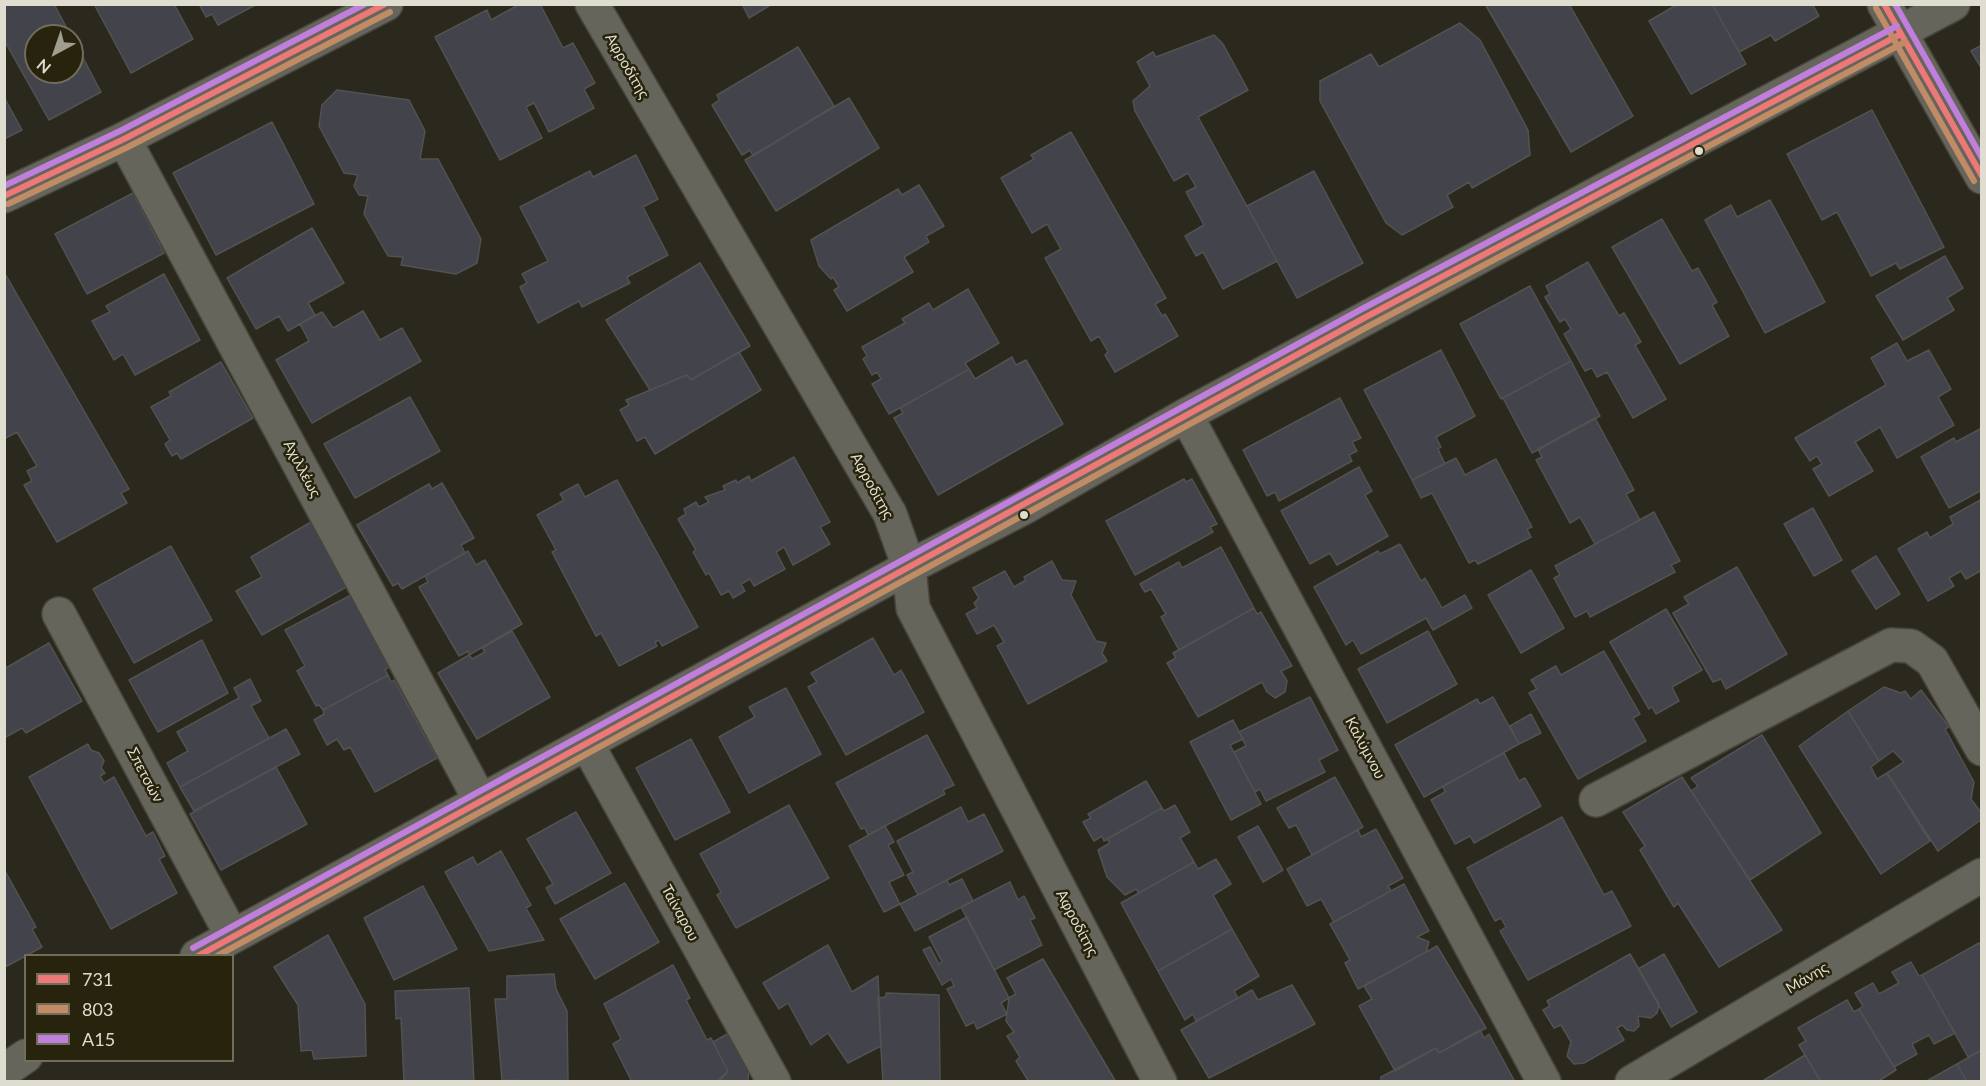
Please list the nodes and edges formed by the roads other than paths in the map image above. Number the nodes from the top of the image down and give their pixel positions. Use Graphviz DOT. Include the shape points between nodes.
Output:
graph roads {
  1 [pos="386,4"];
  2 [pos="592,4"];
  3 [pos="1884,4"];
  4 [pos="1953,4"];
  5 [pos="1900,34"];
  6 [pos="124,139"];
  7 [pos="1982,177"];
  8 [pos="4,196"];
  9 [pos="1186,415"];
  10 [pos="909,567"];
  11 [pos="59,614"];
  12 [pos="586,744"];
  13 [pos="1982,748"];
  14 [pos="480,800"];
  15 [pos="1596,800"];
  16 [pos="1982,875"];
  17 [pos="232,936"];
  18 [pos="200,954"];
  19 [pos="24,1057"];
  20 [pos="4,1071"];
  21 [pos="774,1082"];
  22 [pos="1160,1082"];
  23 [pos="1544,1082"];
  24 [pos="1632,1082"];
  1 -- 6 [label="street"];
  2 -- 10 [label="street, Αφροδίτης" via="890,514"];
  3 -- 5 [label="street"];
  4 -- 5 [label="street"];
  5 -- 7 [label="street"];
  5 -- 9 [label="street"];
  6 -- 8 [label="street"];
  6 -- 14 [label="street, Αχιλλέως"];
  9 -- 10 [label="street" via="1027,506"];
  9 -- 23 [label="street, Καλύμνου"];
  10 -- 12 [label="street"];
  10 -- 22 [label="street, Αφροδίτης" via="913,608"];
  11 -- 17 [label="street, Σπετσών"];
  12 -- 14 [label="street"];
  12 -- 21 [label="street, Ταίναρου"];
  13 -- 15 [label="street" via="1932,661 1911,645 1891,645"];
  14 -- 17 [label="street"];
  16 -- 24 [label="street, Μάνης"];
  17 -- 18 [label="street"];
  19 -- 20 [label="street"];
}
